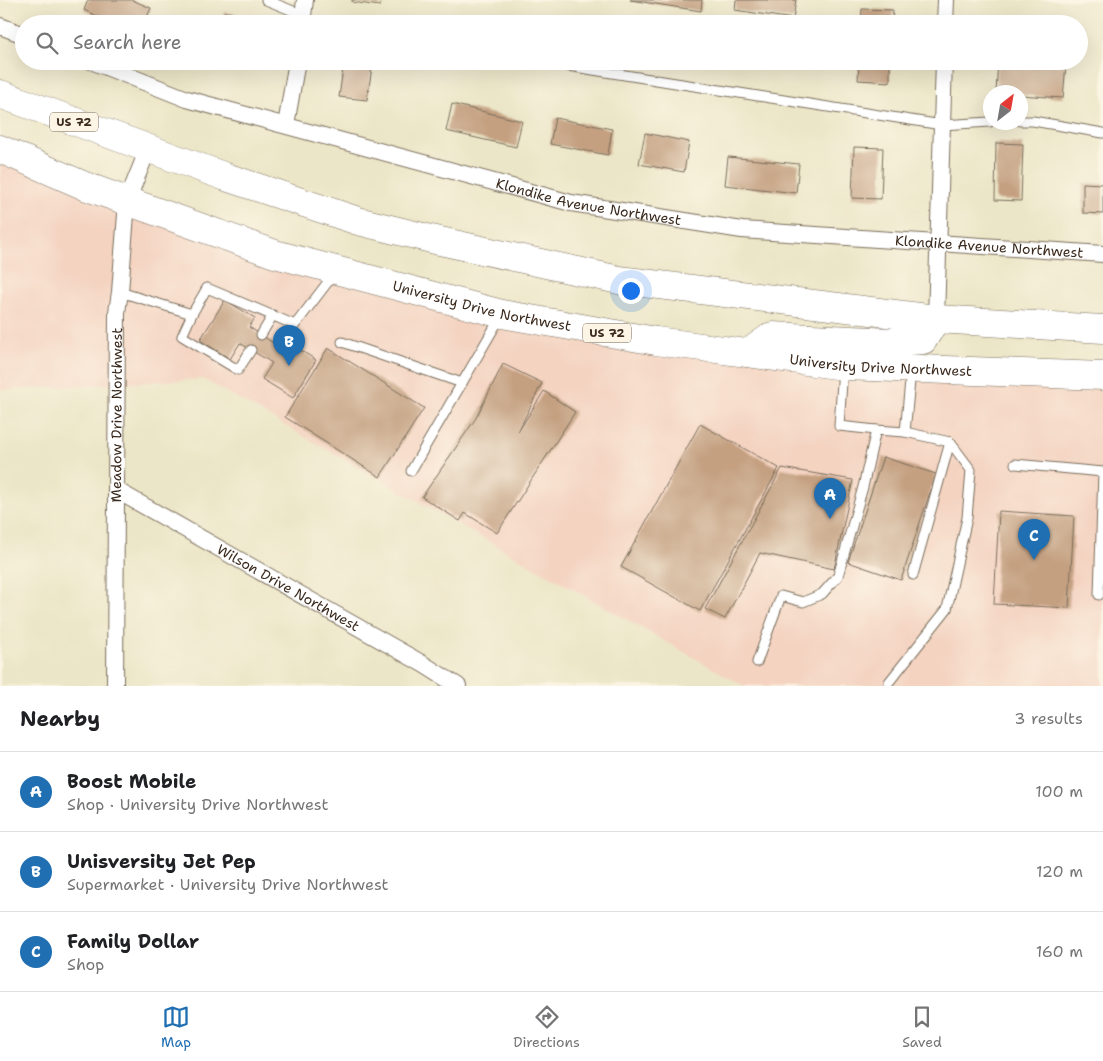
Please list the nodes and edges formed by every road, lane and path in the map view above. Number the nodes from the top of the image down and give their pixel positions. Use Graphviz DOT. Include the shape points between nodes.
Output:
graph roads {
  1 [pos="266,0"];
  2 [pos="946,0"];
  3 [pos="303,13"];
  4 [pos="945,15"];
  5 [pos="0,26"];
  6 [pos="15,32"];
  7 [pos="113,70"];
  8 [pos="295,70"];
  9 [pos="593,70"];
  10 [pos="944,70"];
  11 [pos="0,94"];
  12 [pos="1028,121"];
  13 [pos="983,122"];
  14 [pos="286,125"];
  15 [pos="942,125"];
  16 [pos="1103,133"];
  17 [pos="0,149"];
  18 [pos="148,149"];
  19 [pos="127,201"];
  20 [pos="938,243"];
  21 [pos="1103,254"];
  22 [pos="336,270"];
  23 [pos="120,292"];
  24 [pos="192,314"];
  25 [pos="502,314"];
  26 [pos="273,316"];
  27 [pos="936,319"];
  28 [pos="1103,329"];
  29 [pos="261,335"];
  30 [pos="342,342"];
  31 [pos="251,350"];
  32 [pos="748,353"];
  33 [pos="844,366"];
  34 [pos="911,368"];
  35 [pos="1103,376"];
  36 [pos="462,383"];
  37 [pos="876,430"];
  38 [pos="905,432"];
  39 [pos="950,442"];
  40 [pos="1015,464"];
  41 [pos="411,471"];
  42 [pos="1103,472"];
  43 [pos="116,490"];
  44 [pos="913,575"];
  45 [pos="1099,595"];
  46 [pos="757,662"];
  47 [pos="889,682"];
  48 [pos="115,686"];
  49 [pos="458,686"];
  1 -- 3 [label="lane"];
  2 -- 4 [label="street"];
  5 -- 6 [label="street"];
  7 -- 14 [label="street, Klondike Avenue Northwest" via="187,99"];
  8 -- 14 [label="street"];
  9 -- 15 [label="lane"];
  10 -- 15 [label="street"];
  11 -- 18 [label="highway, US 72"];
  12 -- 16 [label="lane"];
  13 -- 15 [label="lane"];
  14 -- 20 [label="street, Klondike Avenue Northwest" via="571,203 742,230"];
  15 -- 20 [label="street"];
  17 -- 19 [label="highway, University Drive Northwest / US 72"];
  18 -- 19 [label="street, Meadow Drive Northwest"];
  18 -- 27 [label="highway, US 72" via="358,220 619,280"];
  19 -- 22 [label="highway, University Drive Northwest / US 72" via="275,254"];
  19 -- 23 [label="street, Meadow Drive Northwest"];
  20 -- 21 [label="street, Klondike Avenue Northwest"];
  20 -- 27 [label="street"];
  22 -- 25 [label="highway, University Drive Northwest / US 72"];
  22 -- 26 [label="lane" via="295,325"];
  23 -- 24 [label="lane"];
  23 -- 43 [label="street, Meadow Drive Northwest" via="117,312"];
  24 -- 26 [label="lane" via="207,288"];
  24 -- 31 [label="lane" via="182,336 238,370"];
  25 -- 32 [label="highway, University Drive Northwest / US 72" via="656,341"];
  25 -- 36 [label="lane"];
  26 -- 29 [label="lane"];
  27 -- 28 [label="highway, US 72"];
  27 -- 32 [label="highway" via="922,340 891,342 772,336"];
  30 -- 36 [label="lane"];
  32 -- 33 [label="highway, University Drive Northwest / US 72"];
  33 -- 34 [label="highway, University Drive Northwest / US 72"];
  33 -- 37 [label="lane" via="839,426"];
  34 -- 35 [label="highway, University Drive Northwest / US 72"];
  34 -- 38 [label="lane"];
  36 -- 41 [label="lane"];
  37 -- 38 [label="lane"];
  37 -- 46 [label="lane" via="838,576 822,594 803,602 781,596"];
  38 -- 39 [label="lane"];
  39 -- 44 [label="lane"];
  39 -- 47 [label="lane" via="971,470 967,518 947,609"];
  40 -- 42 [label="lane"];
  42 -- 45 [label="lane"];
  43 -- 48 [label="street, Meadow Drive Northwest"];
  43 -- 49 [label="street, Wilson Drive Northwest"];
}
